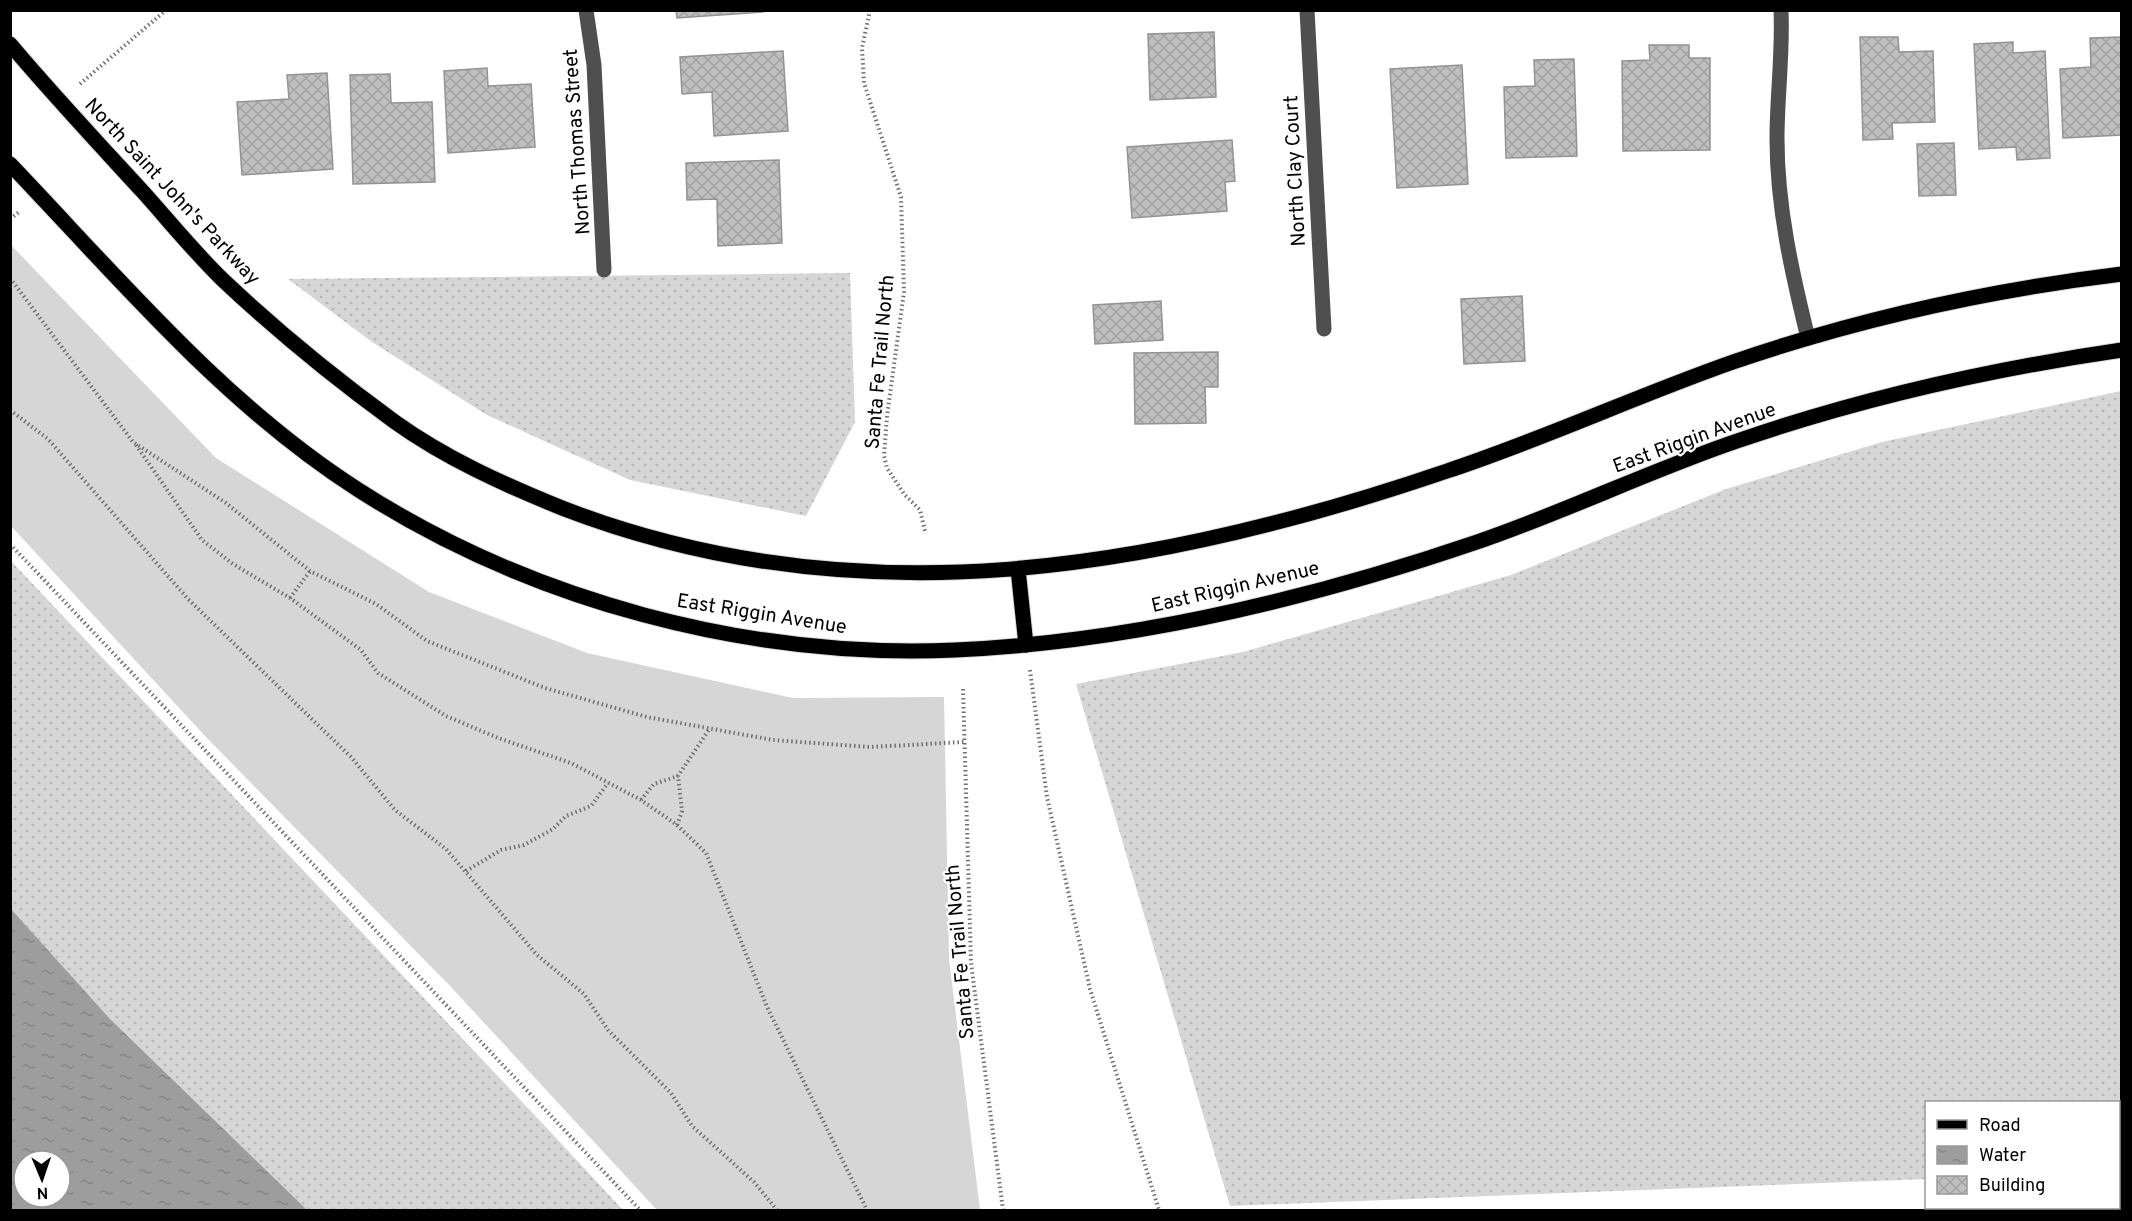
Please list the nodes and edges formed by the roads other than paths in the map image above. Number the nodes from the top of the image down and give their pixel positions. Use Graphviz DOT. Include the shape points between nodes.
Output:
graph roads {
  1 [pos="586,10"];
  2 [pos="1307,10"];
  3 [pos="1781,10"];
  4 [pos="10,44"];
  5 [pos="10,164"];
  6 [pos="604,270"];
  7 [pos="2121,274"];
  8 [pos="1324,329"];
  9 [pos="1808,338"];
  10 [pos="2121,350"];
  11 [pos="1018,569"];
  12 [pos="1026,645"];
  1 -- 6 [label="street, North Thomas Street" via="594,65"];
  2 -- 8 [label="street, North Clay Court"];
  3 -- 9 [label="street" via="1776,141 1780,196 1789,261"];
  4 -- 11 [label="main road, North Saint John's Parkway" via="220,277 398,425 467,464 538,498 612,526 767,563 846,572 936,574"];
  5 -- 12 [label="main road, East Riggin Avenue" via="217,381 354,488 441,537 534,579 689,625 849,648 954,650"];
  7 -- 9 [label="main road" via="1966,299"];
  9 -- 11 [label="main road" via="1676,383 1456,468 1355,501 1200,540"];
  10 -- 12 [label="main road, East Riggin Avenue" via="2001,370 1817,415 1703,453 1478,541 1363,578 1179,621"];
  11 -- 12 [label="main road"];
}
